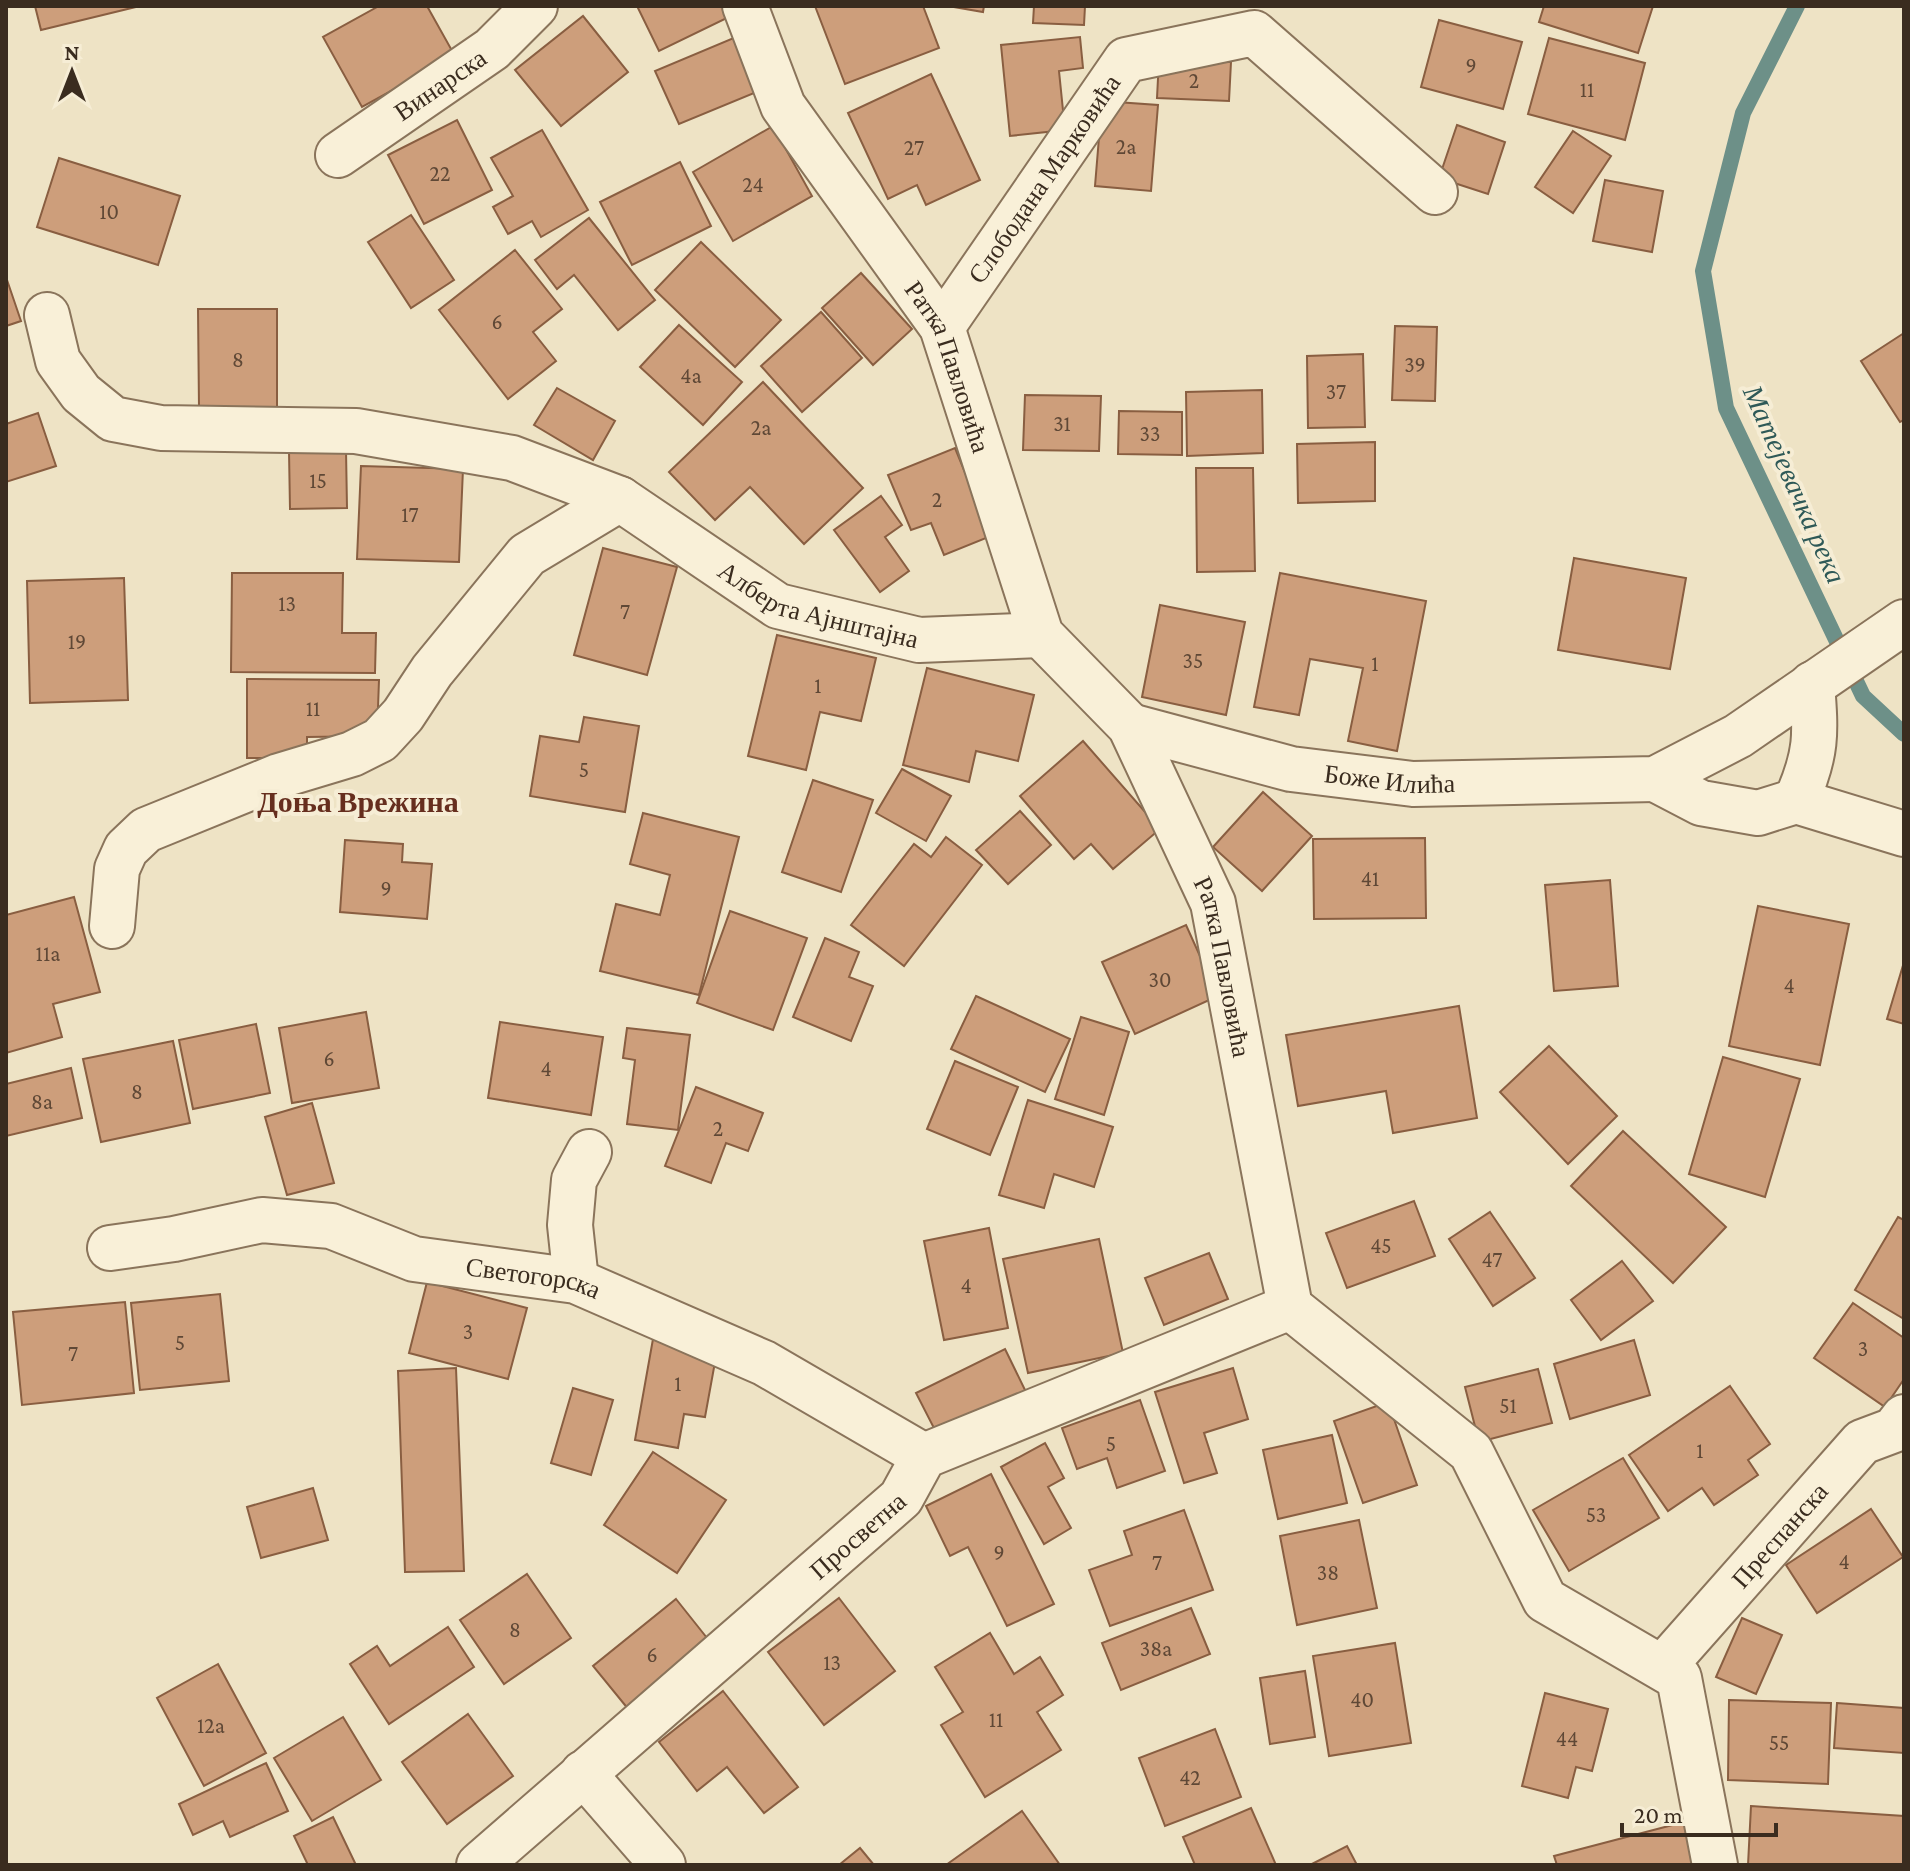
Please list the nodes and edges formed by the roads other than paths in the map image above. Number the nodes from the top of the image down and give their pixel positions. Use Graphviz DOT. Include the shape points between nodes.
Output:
graph roads {
  1 [pos="535,6"];
  2 [pos="745,6"];
  3 [pos="338,155"];
  4 [pos="1435,192"];
  5 [pos="47,315"];
  6 [pos="942,327"];
  7 [pos="620,499"];
  8 [pos="1904,622"];
  9 [pos="1041,635"];
  10 [pos="1812,684"];
  11 [pos="1130,726"];
  12 [pos="1655,779"];
  13 [pos="1796,801"];
  14 [pos="1904,834"];
  15 [pos="112,926"];
  16 [pos="589,1152"];
  17 [pos="110,1248"];
  18 [pos="576,1281"];
  19 [pos="1290,1307"];
  20 [pos="1904,1417"];
  21 [pos="924,1456"];
  22 [pos="1663,1667"];
  23 [pos="583,1773"];
  24 [pos="479,1865"];
  25 [pos="663,1865"];
  26 [pos="1715,1865"];
  1 -- 3 [label="street, Винарска" via="492,49"];
  2 -- 6 [label="street, Ратка Павловића" via="783,106"];
  4 -- 6 [label="street, Слободана Марковића" via="1254,33 1126,60"];
  5 -- 7 [label="street, Алберта Ајнштајна" via="58,361 81,393 113,419 161,428 356,431 512,458"];
  6 -- 9 [label="street, Ратка Павловића"];
  7 -- 9 [label="street, Алберта Ајнштајна" via="778,606 919,640"];
  7 -- 15 [label="street" via="527,555 380,740 146,830 126,849 117,869"];
  8 -- 10 [label="street, Боже Илића"];
  9 -- 11 [label="street, Ратка Павловића"];
  10 -- 12 [label="street, Боже Илића" via="1738,736"];
  10 -- 13 [label="street" via="1816,733 1809,772"];
  11 -- 12 [label="street, Боже Илића" via="1291,769 1413,784"];
  11 -- 19 [label="street, Ратка Павловића" via="1213,903"];
  12 -- 13 [label="street, Боже Илића" via="1701,803 1758,813"];
  13 -- 14 [label="street"];
  16 -- 18 [label="street" via="574,1180 570,1225"];
  17 -- 18 [label="street, Светогорска" via="262,1220 331,1226 414,1259"];
  18 -- 21 [label="street, Светогорска" via="764,1363"];
  19 -- 21 [label="street"];
  19 -- 22 [label="street" via="1471,1452 1545,1600"];
  20 -- 22 [label="street, Преспанска" via="1894,1430 1862,1442"];
  21 -- 23 [label="street, Просветна" via="901,1498"];
  22 -- 26 [label="street" via="1679,1678"];
  23 -- 24 [label="street, Просветна"];
  23 -- 25 [label="street"];
}
